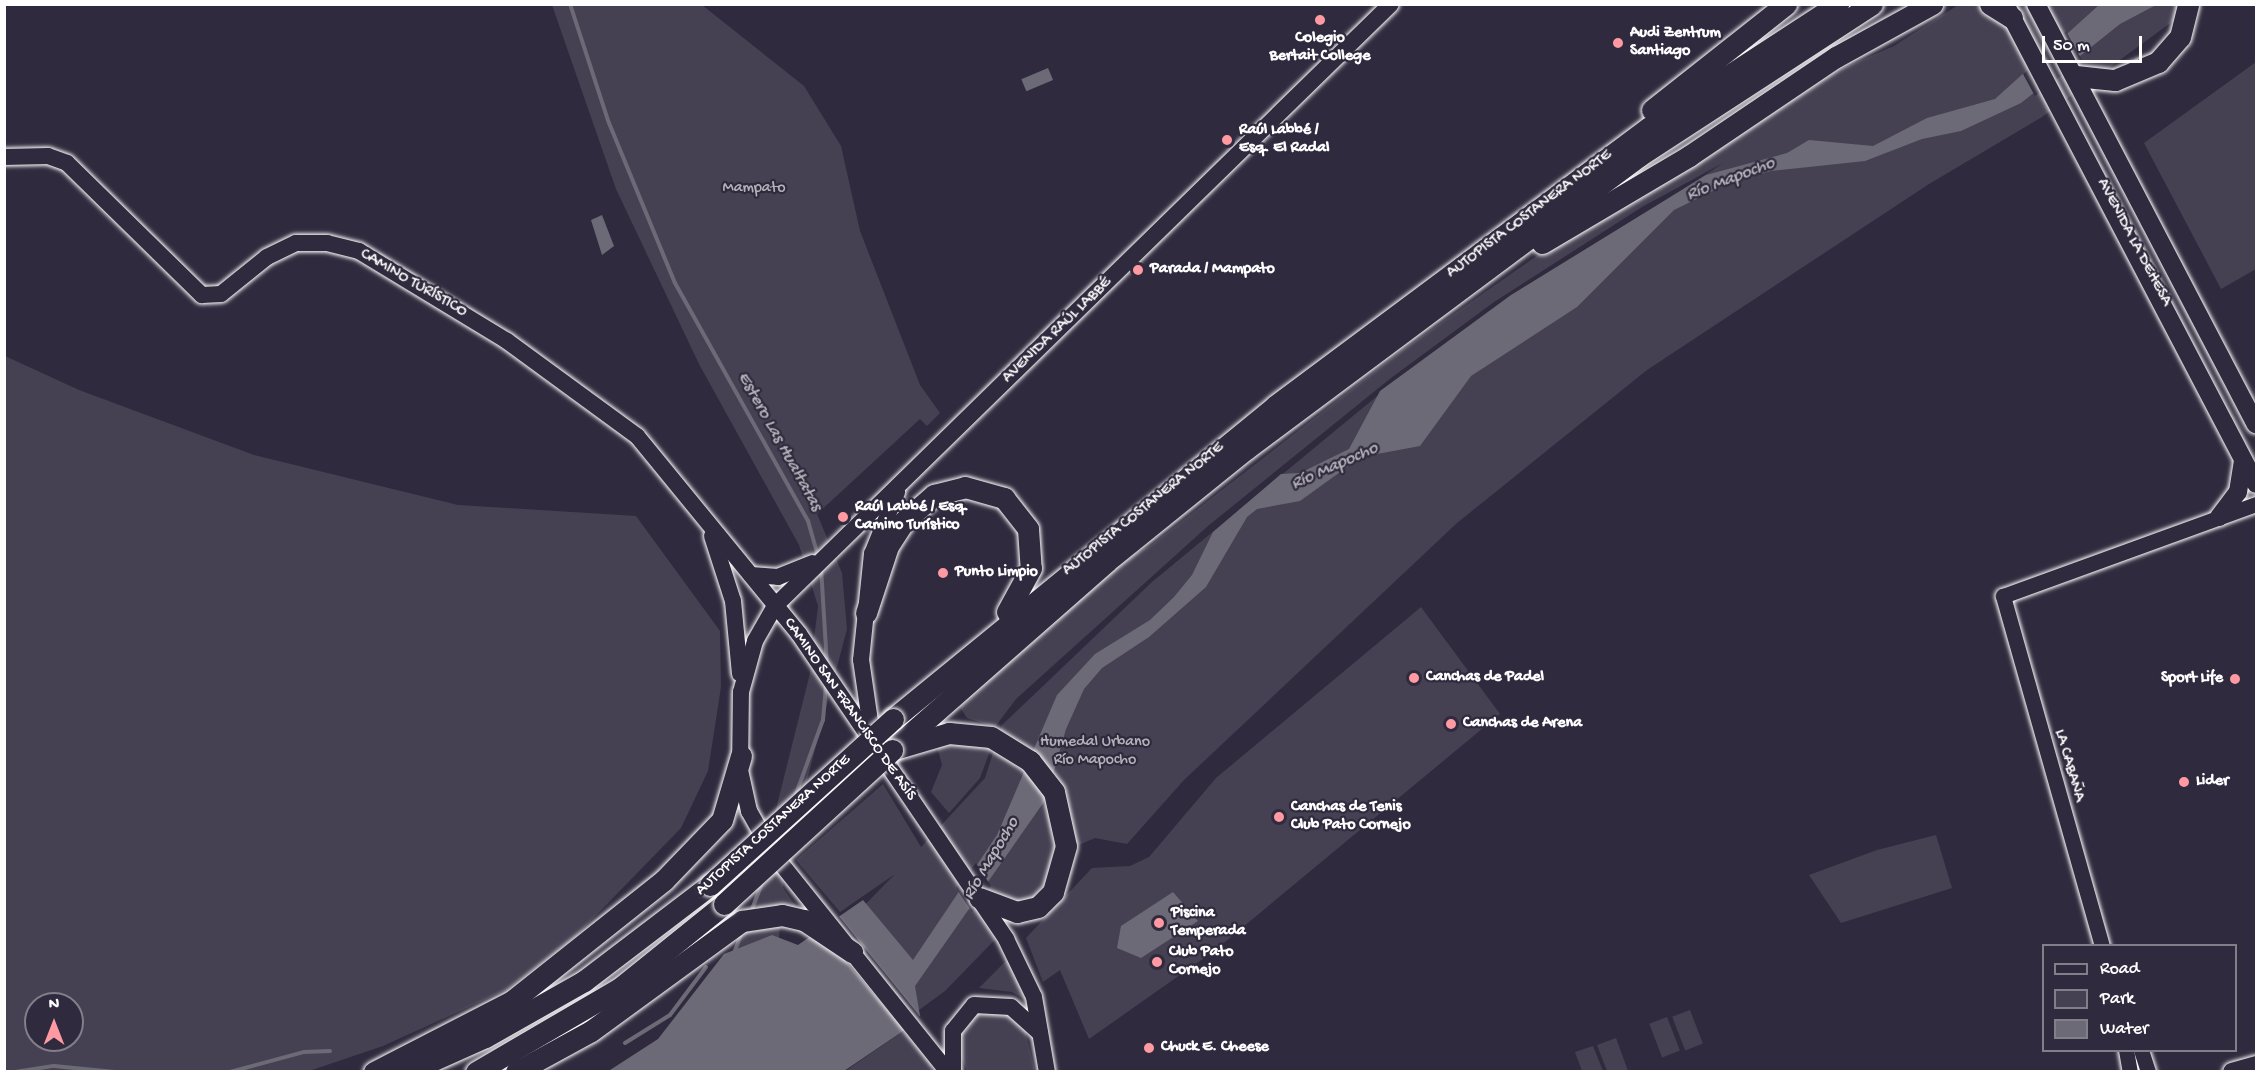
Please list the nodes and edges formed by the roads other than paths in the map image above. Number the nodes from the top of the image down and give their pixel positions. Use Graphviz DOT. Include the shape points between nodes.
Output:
graph roads {
  1 [pos="1391,4"];
  2 [pos="1786,4"];
  3 [pos="1838,4"];
  4 [pos="1872,4"];
  5 [pos="1890,4"];
  6 [pos="1932,4"];
  7 [pos="1990,4"];
  8 [pos="2036,4"];
  9 [pos="2188,4"];
  10 [pos="2009,11"];
  11 [pos="1829,30"];
  12 [pos="2076,76"];
  13 [pos="4,157"];
  14 [pos="1543,205"];
  15 [pos="1458,291"];
  16 [pos="2256,424"];
  17 [pos="2243,458"];
  18 [pos="902,483"];
  19 [pos="2256,484"];
  20 [pos="2256,504"];
  21 [pos="702,516"];
  22 [pos="2220,517"];
  23 [pos="752,575"];
  24 [pos="797,577"];
  25 [pos="775,606"];
  26 [pos="866,613"];
  27 [pos="987,637"];
  28 [pos="741,692"];
  29 [pos="884,750"];
  30 [pos="741,756"];
  31 [pos="979,898"];
  32 [pos="2102,944"];
  33 [pos="852,952"];
  34 [pos="1044,1039"];
  35 [pos="2126,1052"];
  36 [pos="2141,1052"];
  37 [pos="2256,1065"];
  38 [pos="946,1070"];
  39 [pos="374,1071"];
  40 [pos="407,1071"];
  41 [pos="476,1071"];
  42 [pos="516,1071"];
  43 [pos="1047,1071"];
  44 [pos="2130,1071"];
  45 [pos="2148,1071"];
  46 [pos="2232,1071"];
  1 -- 18 [label="main road, AVENIDA RAÚL LABBÉ"];
  2 -- 14 [label="highway"];
  3 -- 14 [label="highway, AUTOPISTA COSTANERA NORTE" via="1673,111"];
  4 -- 11 [label="highway, AUTOPISTA COSTANERA NORTE"];
  5 -- 11 [label="highway"];
  6 -- 15 [label="highway" via="1866,40 1689,156"];
  7 -- 10 [label="highway"];
  8 -- 12 [label="main road, AVENIDA LA DEHESA"];
  9 -- 12 [label="highway" via="2170,52 2134,75 2106,80"];
  10 -- 17 [label="main road, AVENIDA LA DEHESA"];
  11 -- 15 [label="highway, AUTOPISTA COSTANERA NORTE" via="1639,156"];
  12 -- 16 [label="main road, AVENIDA LA DEHESA"];
  13 -- 21 [label="main road, CAMINO TURÍSTICO" via="48,156 67,163 202,295 221,294 267,257 296,243 334,244 383,263 616,418 657,454"];
  14 -- 27 [label="highway, AUTOPISTA COSTANERA NORTE" via="1225,444"];
  15 -- 29 [label="highway, AUTOPISTA COSTANERA NORTE" via="1155,521 909,734"];
  17 -- 19 [label="main road, AVENIDA LA DEHESA"];
  17 -- 22 [label="main road" via="2238,492"];
  18 -- 24 [label="main road, AVENIDA RAÚL LABBÉ" via="824,557"];
  18 -- 26 [label="main road" via="875,543"];
  20 -- 22 [label="street"];
  21 -- 23 [label="main road, CAMINO TURÍSTICO"];
  21 -- 28 [label="main road" via="733,601"];
  22 -- 32 [label="street, LA CABAÑA" via="2003,596"];
  23 -- 24 [label="main road"];
  23 -- 25 [label="main road, CAMINO TURÍSTICO"];
  24 -- 25 [label="main road, AVENIDA RAÚL LABBÉ"];
  25 -- 28 [label="main road, CAMINO SAN FRANCISCO DE ASÍS" via="755,641"];
  25 -- 29 [label="main road, CAMINO SAN FRANCISCO DE ASÍS" via="799,634 854,716"];
  26 -- 27 [label="highway" via="888,546 910,513 941,491 982,489 1018,511 1033,550 1026,583"];
  26 -- 29 [label="main road" via="861,683"];
  27 -- 40 [label="highway, AUTOPISTA COSTANERA NORTE, bridge" via="710,885 584,981 485,1037"];
  28 -- 30 [label="main road, CAMINO SAN FRANCISCO DE ASÍS"];
  29 -- 31 [label="main road, CAMINO SAN FRANCISCO DE ASÍS"];
  29 -- 31 [label="highway" via="949,734 978,734 1017,750 1054,792 1066,846 1053,892 1038,907 1017,912"];
  29 -- 41 [label="highway, AUTOPISTA COSTANERA NORTE, bridge" via="724,904 620,988"];
  30 -- 33 [label="main road, CAMINO SAN FRANCISCO DE ASÍS, bridge" via="744,797 755,823"];
  30 -- 39 [label="highway" via="722,820 664,880 532,988"];
  31 -- 34 [label="main road, CAMINO SAN FRANCISCO DE ASÍS" via="1030,987"];
  33 -- 38 [label="main road, CAMINO SAN FRANCISCO DE ASÍS"];
  33 -- 42 [label="highway" via="816,926 782,915 742,921 591,1031"];
  34 -- 38 [label="main road" via="1019,1011 1001,1004 974,1005 953,1031"];
  34 -- 43 [label="main road, CAMINO SAN FRANCISCO DE ASÍS"];
  35 -- 44 [label="street"];
  36 -- 45 [label="street"];
  37 -- 46 [label="main road"];
}
